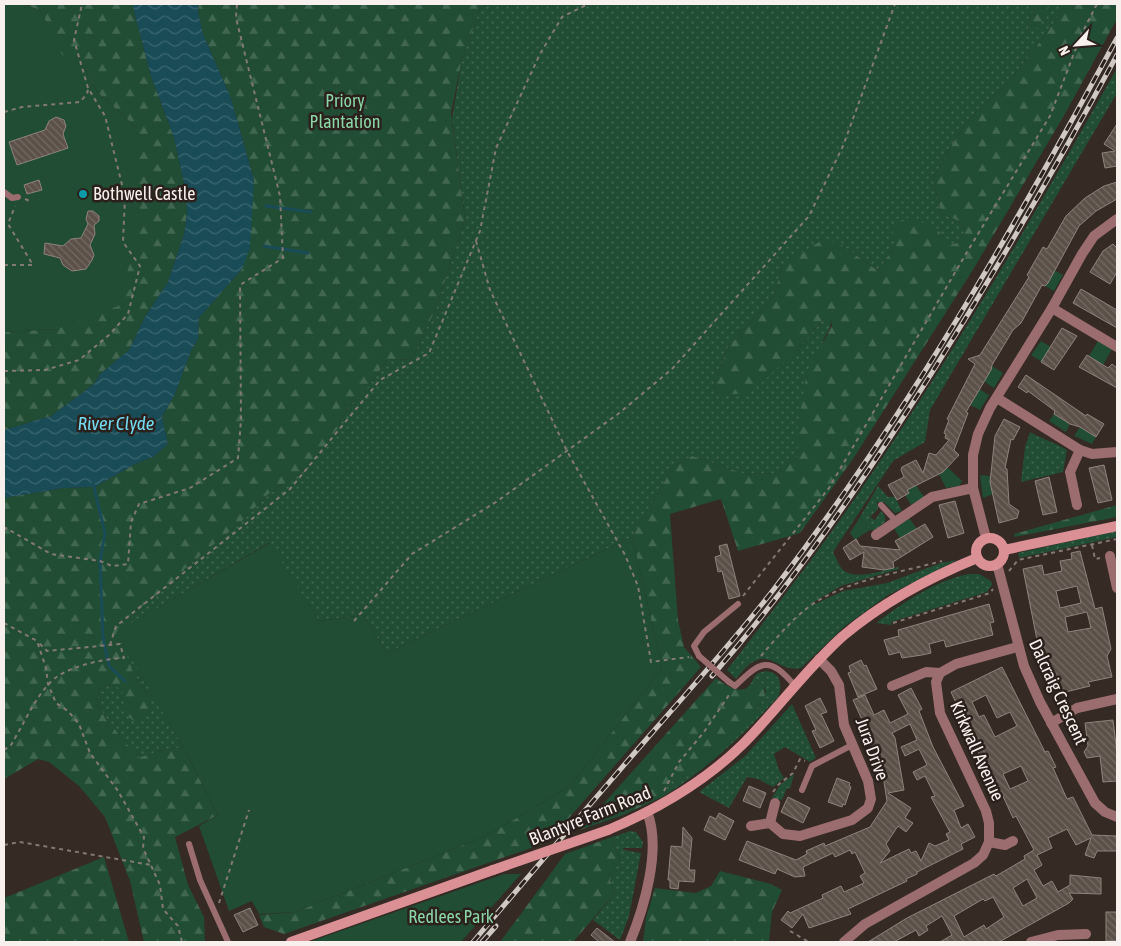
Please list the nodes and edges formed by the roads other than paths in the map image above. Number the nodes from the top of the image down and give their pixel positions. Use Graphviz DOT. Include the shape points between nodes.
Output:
graph roads {
  1 [pos="4,192"];
  2 [pos="18,197"];
  3 [pos="1117,219"];
  4 [pos="1052,308"];
  5 [pos="1117,347"];
  6 [pos="997,398"];
  7 [pos="1080,450"];
  8 [pos="1117,452"];
  9 [pos="973,488"];
  10 [pos="881,505"];
  11 [pos="1077,505"];
  12 [pos="896,521"];
  13 [pos="1117,526"];
  14 [pos="876,535"];
  15 [pos="986,538"];
  16 [pos="1004,550"];
  17 [pos="1110,556"];
  18 [pos="977,558"];
  19 [pos="997,564"];
  20 [pos="1117,588"];
  21 [pos="738,604"];
  22 [pos="1017,647"];
  23 [pos="819,660"];
  24 [pos="940,673"];
  25 [pos="795,686"];
  26 [pos="892,686"];
  27 [pos="1117,699"];
  28 [pos="1051,723"];
  29 [pos="852,745"];
  30 [pos="802,790"];
  31 [pos="775,803"];
  32 [pos="647,812"];
  33 [pos="1117,817"];
  34 [pos="770,823"];
  35 [pos="751,826"];
  36 [pos="1013,841"];
  37 [pos="989,842"];
  38 [pos="190,844"];
  39 [pos="1086,934"];
  40 [pos="228,942"];
  41 [pos="291,942"];
  42 [pos="630,942"];
  43 [pos="844,942"];
  44 [pos="1032,942"];
  1 -- 2 [label="lane" via="12,198"];
  3 -- 4 [label="street" via="1094,236"];
  4 -- 5 [label="street"];
  4 -- 6 [label="street"];
  6 -- 7 [label="street"];
  6 -- 9 [label="street" via="978,434 973,455"];
  7 -- 8 [label="street" via="1092,454"];
  7 -- 11 [label="street" via="1070,472"];
  9 -- 12 [label="street" via="932,497"];
  9 -- 15 [label="street"];
  10 -- 12 [label="lane"];
  12 -- 14 [label="street"];
  13 -- 16 [label="main road"];
  15 -- 16 [label="main road" via="995,538"];
  15 -- 18 [label="main road" via="976,549"];
  16 -- 19 [label="main road"];
  17 -- 20 [label="street"];
  18 -- 19 [label="main road" via="984,565"];
  18 -- 23 [label="main road, Blantyre Farm Road" via="887,603"];
  19 -- 22 [label="street, Dalcraig Crescent"];
  21 -- 25 [label="lane, bridge" via="704,632 694,646 699,656 735,686 755,667 771,665 782,671"];
  22 -- 24 [label="street" via="966,660"];
  22 -- 28 [label="street, Dalcraig Crescent"];
  23 -- 25 [label="main road, Blantyre Farm Road"];
  23 -- 29 [label="street, Jura Drive" via="839,685 844,726"];
  24 -- 26 [label="street" via="926,672"];
  24 -- 37 [label="street, Kirkwall Avenue" via="936,686 940,713 986,811"];
  25 -- 32 [label="main road, Blantyre Farm Road" via="727,758 661,806"];
  27 -- 28 [label="street" via="1077,708"];
  28 -- 33 [label="street, Dalcraig Crescent" via="1095,803"];
  29 -- 30 [label="lane" via="812,766"];
  29 -- 34 [label="street, Jura Drive" via="871,791 868,808 861,815 790,837"];
  31 -- 34 [label="street"];
  32 -- 41 [label="main road, Blantyre Farm Road, bridge" via="608,830"];
  32 -- 42 [label="street" via="653,836 650,870"];
  34 -- 35 [label="street"];
  36 -- 37 [label="street" via="1005,845"];
  37 -- 43 [label="street" via="974,863 865,924"];
  38 -- 40 [label="lane" via="200,880"];
  39 -- 44 [label="street" via="1058,935"];
}
